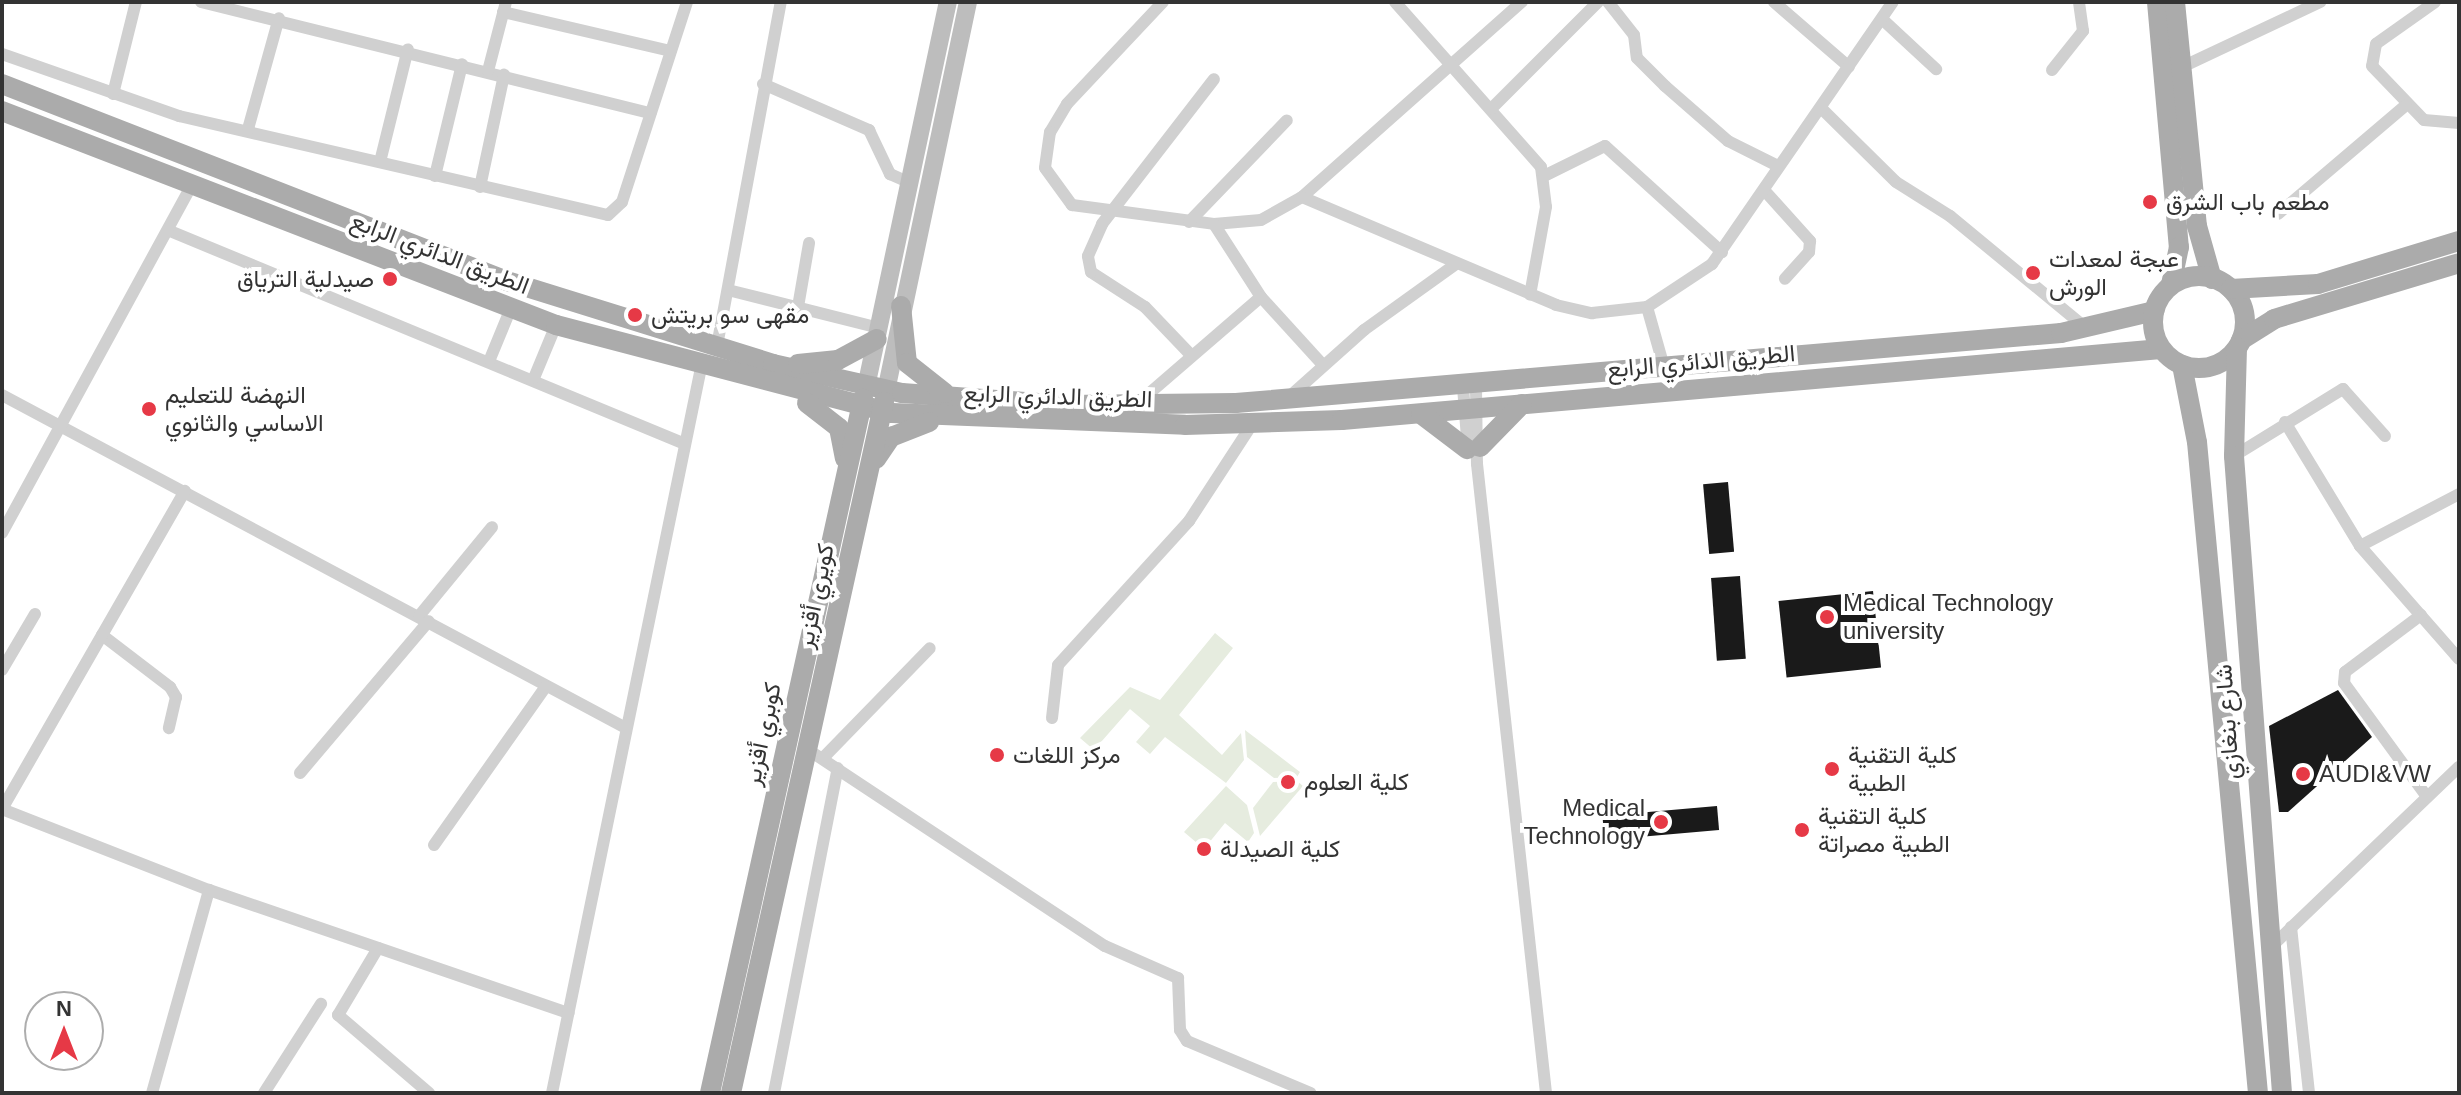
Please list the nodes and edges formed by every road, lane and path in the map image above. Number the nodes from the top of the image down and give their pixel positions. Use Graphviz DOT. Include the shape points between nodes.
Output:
graph roads {
  1 [pos="136,2"];
  2 [pos="201,2"];
  3 [pos="687,2"];
  4 [pos="781,2"];
  5 [pos="948,2"];
  6 [pos="968,2"];
  7 [pos="1163,2"];
  8 [pos="1395,2"];
  9 [pos="1598,2"];
  10 [pos="1608,2"];
  11 [pos="1774,2"];
  12 [pos="1893,2"];
  13 [pos="2157,2"];
  14 [pos="2175,2"];
  15 [pos="2320,2"];
  16 [pos="2435,2"];
  17 [pos="1519,3"];
  18 [pos="2081,3"];
  19 [pos="504,7"];
  20 [pos="279,18"];
  21 [pos="1882,19"];
  22 [pos="408,49"];
  23 [pos="671,51"];
  24 [pos="2,54"];
  25 [pos="462,64"];
  26 [pos="1849,67"];
  27 [pos="2182,67"];
  28 [pos="1452,69"];
  29 [pos="1936,69"];
  30 [pos="2052,70"];
  31 [pos="488,71"];
  32 [pos="504,75"];
  33 [pos="1214,79"];
  34 [pos="2,84"];
  35 [pos="763,84"];
  36 [pos="113,94"];
  37 [pos="2406,105"];
  38 [pos="1821,108"];
  39 [pos="1491,109"];
  40 [pos="2,111"];
  41 [pos="651,113"];
  42 [pos="1287,120"];
  43 [pos="2459,123"];
  44 [pos="248,129"];
  45 [pos="380,162"];
  46 [pos="1778,166"];
  47 [pos="435,176"];
  48 [pos="1544,176"];
  49 [pos="908,182"];
  50 [pos="192,185"];
  51 [pos="480,187"];
  52 [pos="1764,190"];
  53 [pos="1302,197"];
  54 [pos="1109,214"];
  55 [pos="2278,214"];
  56 [pos="1189,222"];
  57 [pos="1214,224"];
  58 [pos="170,231"];
  59 [pos="2459,241"];
  60 [pos="809,243"];
  61 [pos="1722,252"];
  62 [pos="2459,263"];
  63 [pos="1456,264"];
  64 [pos="1785,279"];
  65 [pos="2212,279"];
  66 [pos="2171,285"];
  67 [pos="2231,289"];
  68 [pos="728,290"];
  69 [pos="1530,295"];
  70 [pos="1261,297"];
  71 [pos="901,306"];
  72 [pos="798,307"];
  73 [pos="1647,307"];
  74 [pos="511,308"];
  75 [pos="2154,311"];
  76 [pos="556,325"];
  77 [pos="2088,330"];
  78 [pos="878,334"];
  79 [pos="2239,344"];
  80 [pos="717,346"];
  81 [pos="2161,349"];
  82 [pos="1189,353"];
  83 [pos="490,359"];
  84 [pos="773,364"];
  85 [pos="1322,364"];
  86 [pos="2182,365"];
  87 [pos="1664,367"];
  88 [pos="701,368"];
  89 [pos="534,378"];
  90 [pos="1469,387"];
  91 [pos="779,388"];
  92 [pos="876,389"];
  93 [pos="2,395"];
  94 [pos="1289,397"];
  95 [pos="968,399"];
  96 [pos="1138,403"];
  97 [pos="1523,404"];
  98 [pos="861,409"];
  99 [pos="1471,409"];
  100 [pos="882,412"];
  101 [pos="1421,414"];
  102 [pos="950,418"];
  103 [pos="58,422"];
  104 [pos="2285,422"];
  105 [pos="1253,423"];
  106 [pos="2385,436"];
  107 [pos="685,444"];
  108 [pos="1475,453"];
  109 [pos="2234,456"];
  110 [pos="844,481"];
  111 [pos="866,485"];
  112 [pos="185,491"];
  113 [pos="2459,494"];
  114 [pos="492,527"];
  115 [pos="2,533"];
  116 [pos="2360,546"];
  117 [pos="35,614"];
  118 [pos="2421,615"];
  119 [pos="424,618"];
  120 [pos="102,635"];
  121 [pos="930,648"];
  122 [pos="2459,659"];
  123 [pos="2,670"];
  124 [pos="546,686"];
  125 [pos="1052,718"];
  126 [pos="624,727"];
  127 [pos="169,728"];
  128 [pos="815,754"];
  129 [pos="2459,767"];
  130 [pos="838,768"];
  131 [pos="300,773"];
  132 [pos="2427,797"];
  133 [pos="2,809"];
  134 [pos="434,845"];
  135 [pos="209,890"];
  136 [pos="2291,927"];
  137 [pos="378,948"];
  138 [pos="2270,948"];
  139 [pos="2274,997"];
  140 [pos="2249,1000"];
  141 [pos="321,1004"];
  142 [pos="569,1013"];
  143 [pos="152,1093"];
  144 [pos="264,1093"];
  145 [pos="429,1093"];
  146 [pos="552,1093"];
  147 [pos="710,1093"];
  148 [pos="731,1093"];
  149 [pos="774,1093"];
  150 [pos="1311,1093"];
  151 [pos="1546,1093"];
  152 [pos="2258,1093"];
  153 [pos="2282,1093"];
  154 [pos="2309,1093"];
  1 -- 36 [label="street"];
  2 -- 20 [label="street"];
  3 -- 23 [label="street"];
  4 -- 35 [label="street"];
  5 -- 49 [label="main road"];
  6 -- 71 [label="main road"];
  7 -- 54 [label="street" via="1067,104 1045,151 1058,194"];
  8 -- 28 [label="street"];
  9 -- 39 [label="street"];
  10 -- 46 [label="street" via="1634,35 1637,58 1665,86 1728,141"];
  11 -- 26 [label="street"];
  12 -- 21 [label="street"];
  13 -- 66 [label="main road" via="2179,235"];
  14 -- 27 [label="main road"];
  15 -- 27 [label="street"];
  16 -- 37 [label="street" via="2372,50 2372,66"];
  17 -- 28 [label="street"];
  18 -- 30 [label="street" via="2083,31"];
  19 -- 23 [label="street"];
  19 -- 31 [label="street"];
  20 -- 22 [label="street"];
  20 -- 44 [label="street"];
  21 -- 26 [label="street"];
  21 -- 29 [label="street"];
  22 -- 25 [label="street"];
  22 -- 45 [label="street"];
  23 -- 41 [label="street"];
  24 -- 36 [label="street"];
  25 -- 31 [label="street"];
  25 -- 47 [label="street"];
  26 -- 38 [label="street"];
  27 -- 65 [label="main road" via="2197,226"];
  28 -- 39 [label="street"];
  28 -- 53 [label="street"];
  31 -- 32 [label="street"];
  32 -- 41 [label="street"];
  32 -- 51 [label="street"];
  33 -- 54 [label="street"];
  34 -- 80 [label="main road, الطريق الدائري الرابع" via="507,281"];
  35 -- 49 [label="street" via="869,130 890,174"];
  35 -- 68 [label="street"];
  36 -- 44 [label="street"];
  37 -- 43 [label="street" via="2424,120"];
  37 -- 55 [label="street"];
  38 -- 46 [label="street"];
  38 -- 77 [label="street" via="1896,182 1950,216"];
  39 -- 48 [label="street"];
  40 -- 50 [label="main road, الطريق الدائري الرابع"];
  41 -- 51 [label="street" via="622,202 608,215"];
  42 -- 56 [label="street"];
  44 -- 45 [label="street"];
  45 -- 47 [label="street"];
  46 -- 52 [label="street"];
  47 -- 51 [label="street"];
  48 -- 61 [label="street" via="1605,146"];
  48 -- 69 [label="street"];
  49 -- 78 [label="main road"];
  50 -- 58 [label="street"];
  50 -- 74 [label="main road, الطريق الدائري الرابع"];
  52 -- 61 [label="street"];
  52 -- 64 [label="street" via="1810,241"];
  53 -- 57 [label="street" via="1261,220"];
  53 -- 63 [label="street"];
  54 -- 56 [label="street"];
  54 -- 82 [label="street" via="1089,245 1091,272 1145,307"];
  56 -- 57 [label="street"];
  57 -- 70 [label="street"];
  58 -- 83 [label="street"];
  58 -- 103 [label="street"];
  59 -- 67 [label="main road" via="2318,284"];
  60 -- 72 [label="street"];
  61 -- 73 [label="street" via="1693,282"];
  62 -- 79 [label="main road" via="2274,319"];
  63 -- 69 [label="street"];
  63 -- 85 [label="street"];
  65 -- 66 [label="main road"];
  65 -- 67 [label="main road"];
  66 -- 75 [label="main road"];
  67 -- 79 [label="main road" via="2242,308"];
  68 -- 72 [label="street"];
  68 -- 80 [label="street"];
  69 -- 73 [label="street" via="1592,313"];
  70 -- 82 [label="street"];
  70 -- 85 [label="street"];
  71 -- 92 [label="main road"];
  71 -- 95 [label="main road" via="912,370"];
  72 -- 78 [label="street"];
  73 -- 87 [label="street"];
  74 -- 76 [label="main road, الطريق الدائري الرابع"];
  74 -- 83 [label="street"];
  75 -- 77 [label="main road, الطريق الدائري الرابع"];
  75 -- 81 [label="main road"];
  76 -- 88 [label="main road, الطريق الدائري الرابع"];
  76 -- 89 [label="street"];
  77 -- 87 [label="main road, الطريق الدائري الرابع"];
  78 -- 84 [label="main road" via="838,360"];
  78 -- 92 [label="main road"];
  79 -- 86 [label="main road" via="2215,365"];
  79 -- 109 [label="main road, شارع بنغازي"];
  80 -- 84 [label="main road, الطريق الدائري الرابع"];
  81 -- 86 [label="main road"];
  81 -- 97 [label="main road, الطريق الدائري الرابع"];
  82 -- 96 [label="street"];
  83 -- 89 [label="street"];
  84 -- 92 [label="main road, الطريق الدائري الرابع"];
  85 -- 94 [label="street"];
  86 -- 140 [label="main road, شارع بنغازي" via="2197,442"];
  87 -- 90 [label="main road, الطريق الدائري الرابع"];
  88 -- 91 [label="main road, الطريق الدائري الرابع"];
  88 -- 107 [label="street"];
  89 -- 107 [label="street"];
  90 -- 94 [label="main road, الطريق الدائري الرابع"];
  90 -- 99 [label="street"];
  91 -- 98 [label="main road, الطريق الدائري الرابع"];
  91 -- 110 [label="main road" via="839,428"];
  92 -- 95 [label="main road, الطريق الدائري الرابع"];
  92 -- 98 [label="main road, كوبري أقزير"];
  92 -- 100 [label="main road, كويري أقزير"];
  93 -- 103 [label="street"];
  94 -- 96 [label="main road, الطريق الدائري الرابع"];
  95 -- 96 [label="main road, الطريق الدائري الرابع"];
  97 -- 99 [label="main road, الطريق الدائري الرابع"];
  97 -- 108 [label="main road"];
  98 -- 100 [label="main road, الطريق الدائري الرابع"];
  98 -- 110 [label="main road, كوبري أقزير"];
  99 -- 101 [label="main road, الطريق الدائري الرابع"];
  99 -- 108 [label="street"];
  100 -- 102 [label="main road, الطريق الدائري الرابع"];
  100 -- 111 [label="main road, كويري أقزير"];
  101 -- 105 [label="main road, الطريق الدائري الرابع"];
  101 -- 108 [label="main road"];
  102 -- 105 [label="main road, الطريق الدائري الرابع"];
  102 -- 111 [label="main road" via="891,437"];
  103 -- 112 [label="street"];
  103 -- 115 [label="street" via="42,471"];
  104 -- 106 [label="street" via="2343,389"];
  104 -- 109 [label="street"];
  104 -- 116 [label="street"];
  105 -- 125 [label="street" via="1213,492 1058,665"];
  107 -- 126 [label="street"];
  108 -- 151 [label="street"];
  109 -- 138 [label="main road, شارع بنغازي"];
  110 -- 147 [label="main road, كوبري أقزير"];
  111 -- 128 [label="main road, كويري أقزير"];
  112 -- 119 [label="street"];
  112 -- 120 [label="street"];
  113 -- 116 [label="street"];
  114 -- 119 [label="street"];
  116 -- 118 [label="street"];
  117 -- 123 [label="street"];
  118 -- 122 [label="street"];
  118 -- 132 [label="street" via="2345,672 2344,683"];
  119 -- 124 [label="street"];
  119 -- 131 [label="street"];
  120 -- 127 [label="street" via="170,687 176,697"];
  120 -- 133 [label="street"];
  121 -- 128 [label="street"];
  124 -- 126 [label="street"];
  124 -- 134 [label="street"];
  126 -- 142 [label="street"];
  128 -- 130 [label="street"];
  128 -- 148 [label="main road, كويري أقزير"];
  129 -- 132 [label="street"];
  130 -- 149 [label="street"];
  130 -- 150 [label="street" via="1105,946 1178,978 1180,1030 1187,1041"];
  132 -- 136 [label="street"];
  133 -- 135 [label="street"];
  135 -- 137 [label="street"];
  135 -- 143 [label="street"];
  136 -- 138 [label="street"];
  136 -- 154 [label="street"];
  137 -- 142 [label="street"];
  137 -- 145 [label="street" via="338,1015"];
  138 -- 139 [label="main road, شارع بنغازي"];
  139 -- 140 [label="main road"];
  139 -- 153 [label="main road, شارع بنغازي"];
  140 -- 152 [label="main road, شارع بنغازي"];
  141 -- 144 [label="street"];
  142 -- 146 [label="street"];
}
